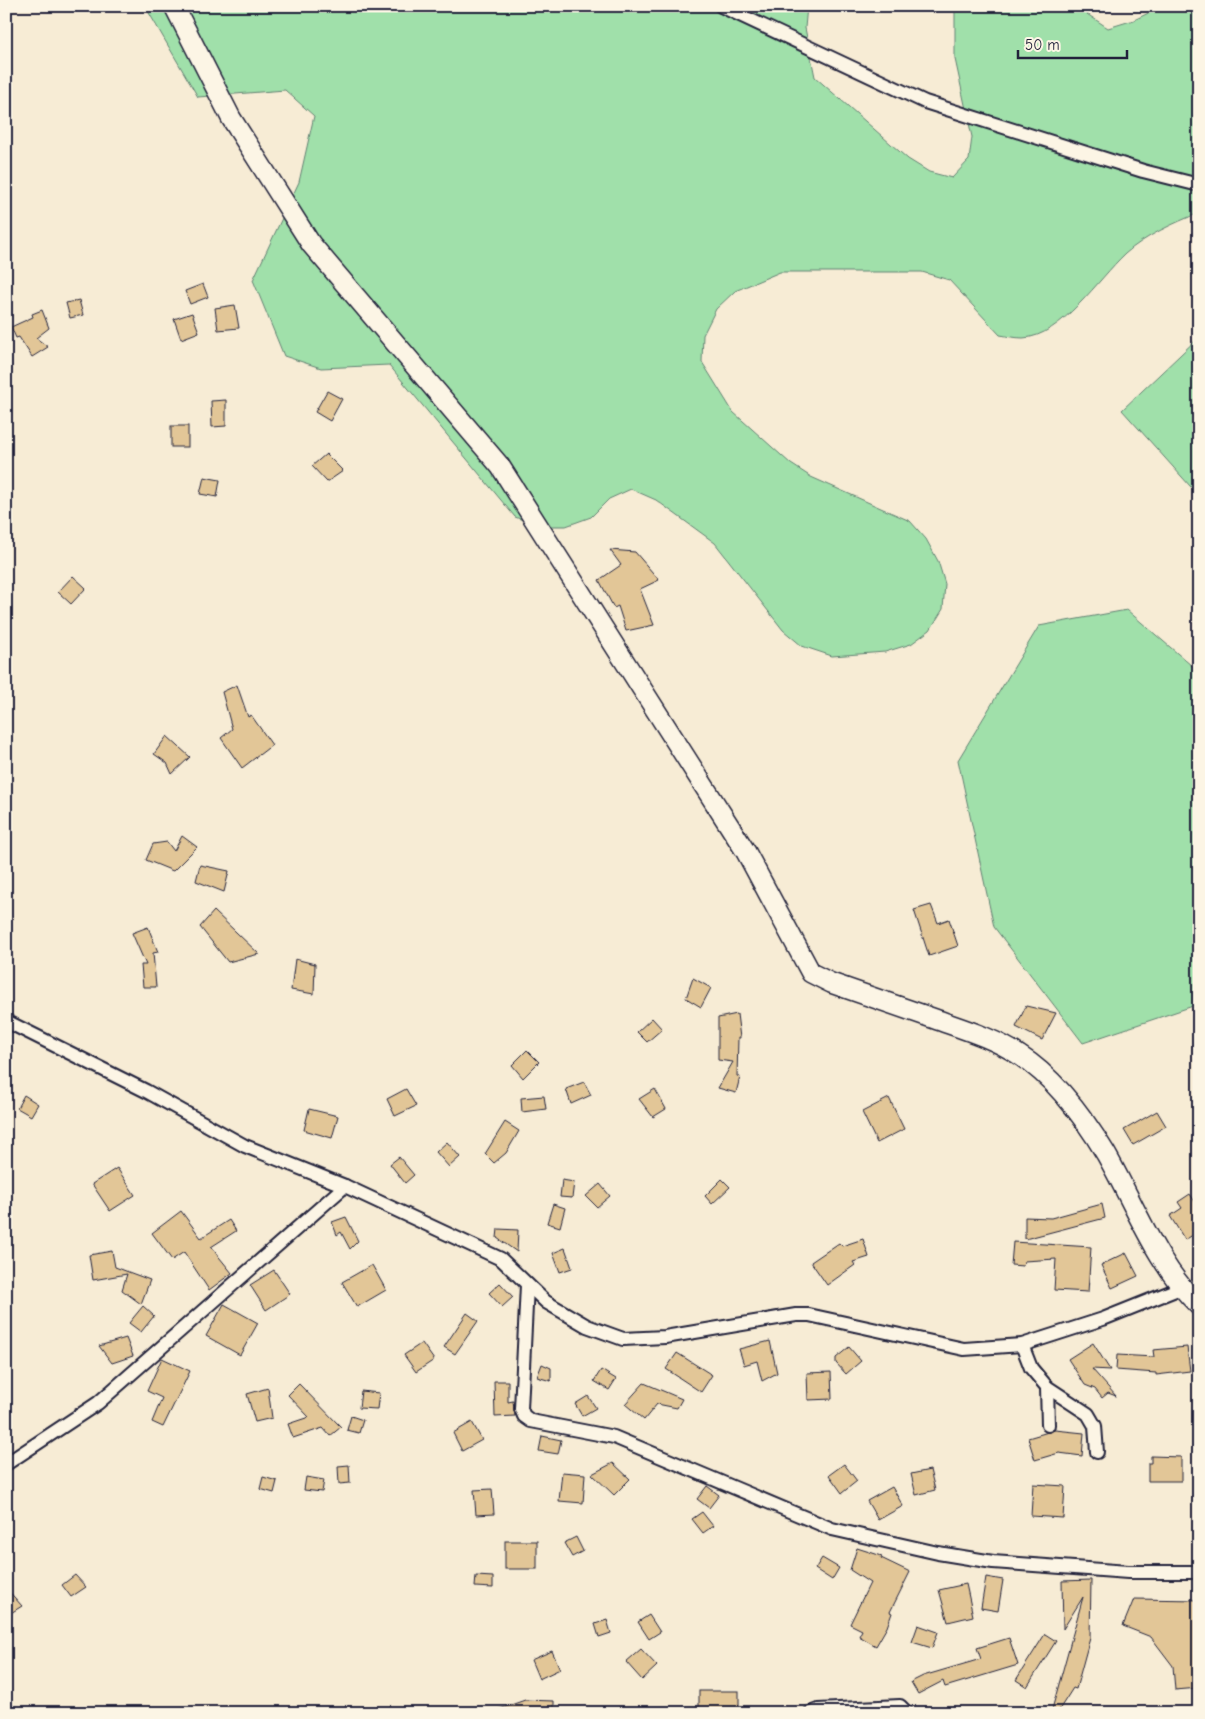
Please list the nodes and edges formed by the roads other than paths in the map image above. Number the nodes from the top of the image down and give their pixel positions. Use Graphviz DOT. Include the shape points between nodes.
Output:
graph roads {
  1 [pos="174,6"];
  2 [pos="720,6"];
  3 [pos="1199,185"];
  4 [pos="6,1022"];
  5 [pos="345,1186"];
  6 [pos="528,1285"];
  7 [pos="1193,1298"];
  8 [pos="1022,1345"];
  9 [pos="1046,1388"];
  10 [pos="1048,1425"];
  11 [pos="1097,1452"];
  12 [pos="6,1464"];
  13 [pos="1199,1572"];
  14 [pos="810,1713"];
  15 [pos="907,1713"];
  1 -- 7 [label="main road" via="231,118 311,244 500,466 746,852 812,972 831,983 978,1034 1019,1055 1046,1077 1063,1094 1105,1153 1150,1238"];
  2 -- 3 [label="street" via="925,102"];
  4 -- 5 [label="street" via="246,1146"];
  5 -- 6 [label="street" via="501,1259"];
  5 -- 12 [label="street" via="98,1403"];
  6 -- 8 [label="street" via="546,1302 587,1326 623,1339 665,1337 809,1315 964,1348"];
  6 -- 13 [label="street" via="521,1409 531,1421 614,1437 832,1529 861,1536 993,1562 1128,1572"];
  7 -- 8 [label="street" via="1103,1320"];
  8 -- 9 [label="street" via="1031,1368"];
  9 -- 10 [label="street"];
  9 -- 11 [label="street" via="1088,1414 1095,1426"];
  14 -- 15 [label="street" via="900,1706"];
}
